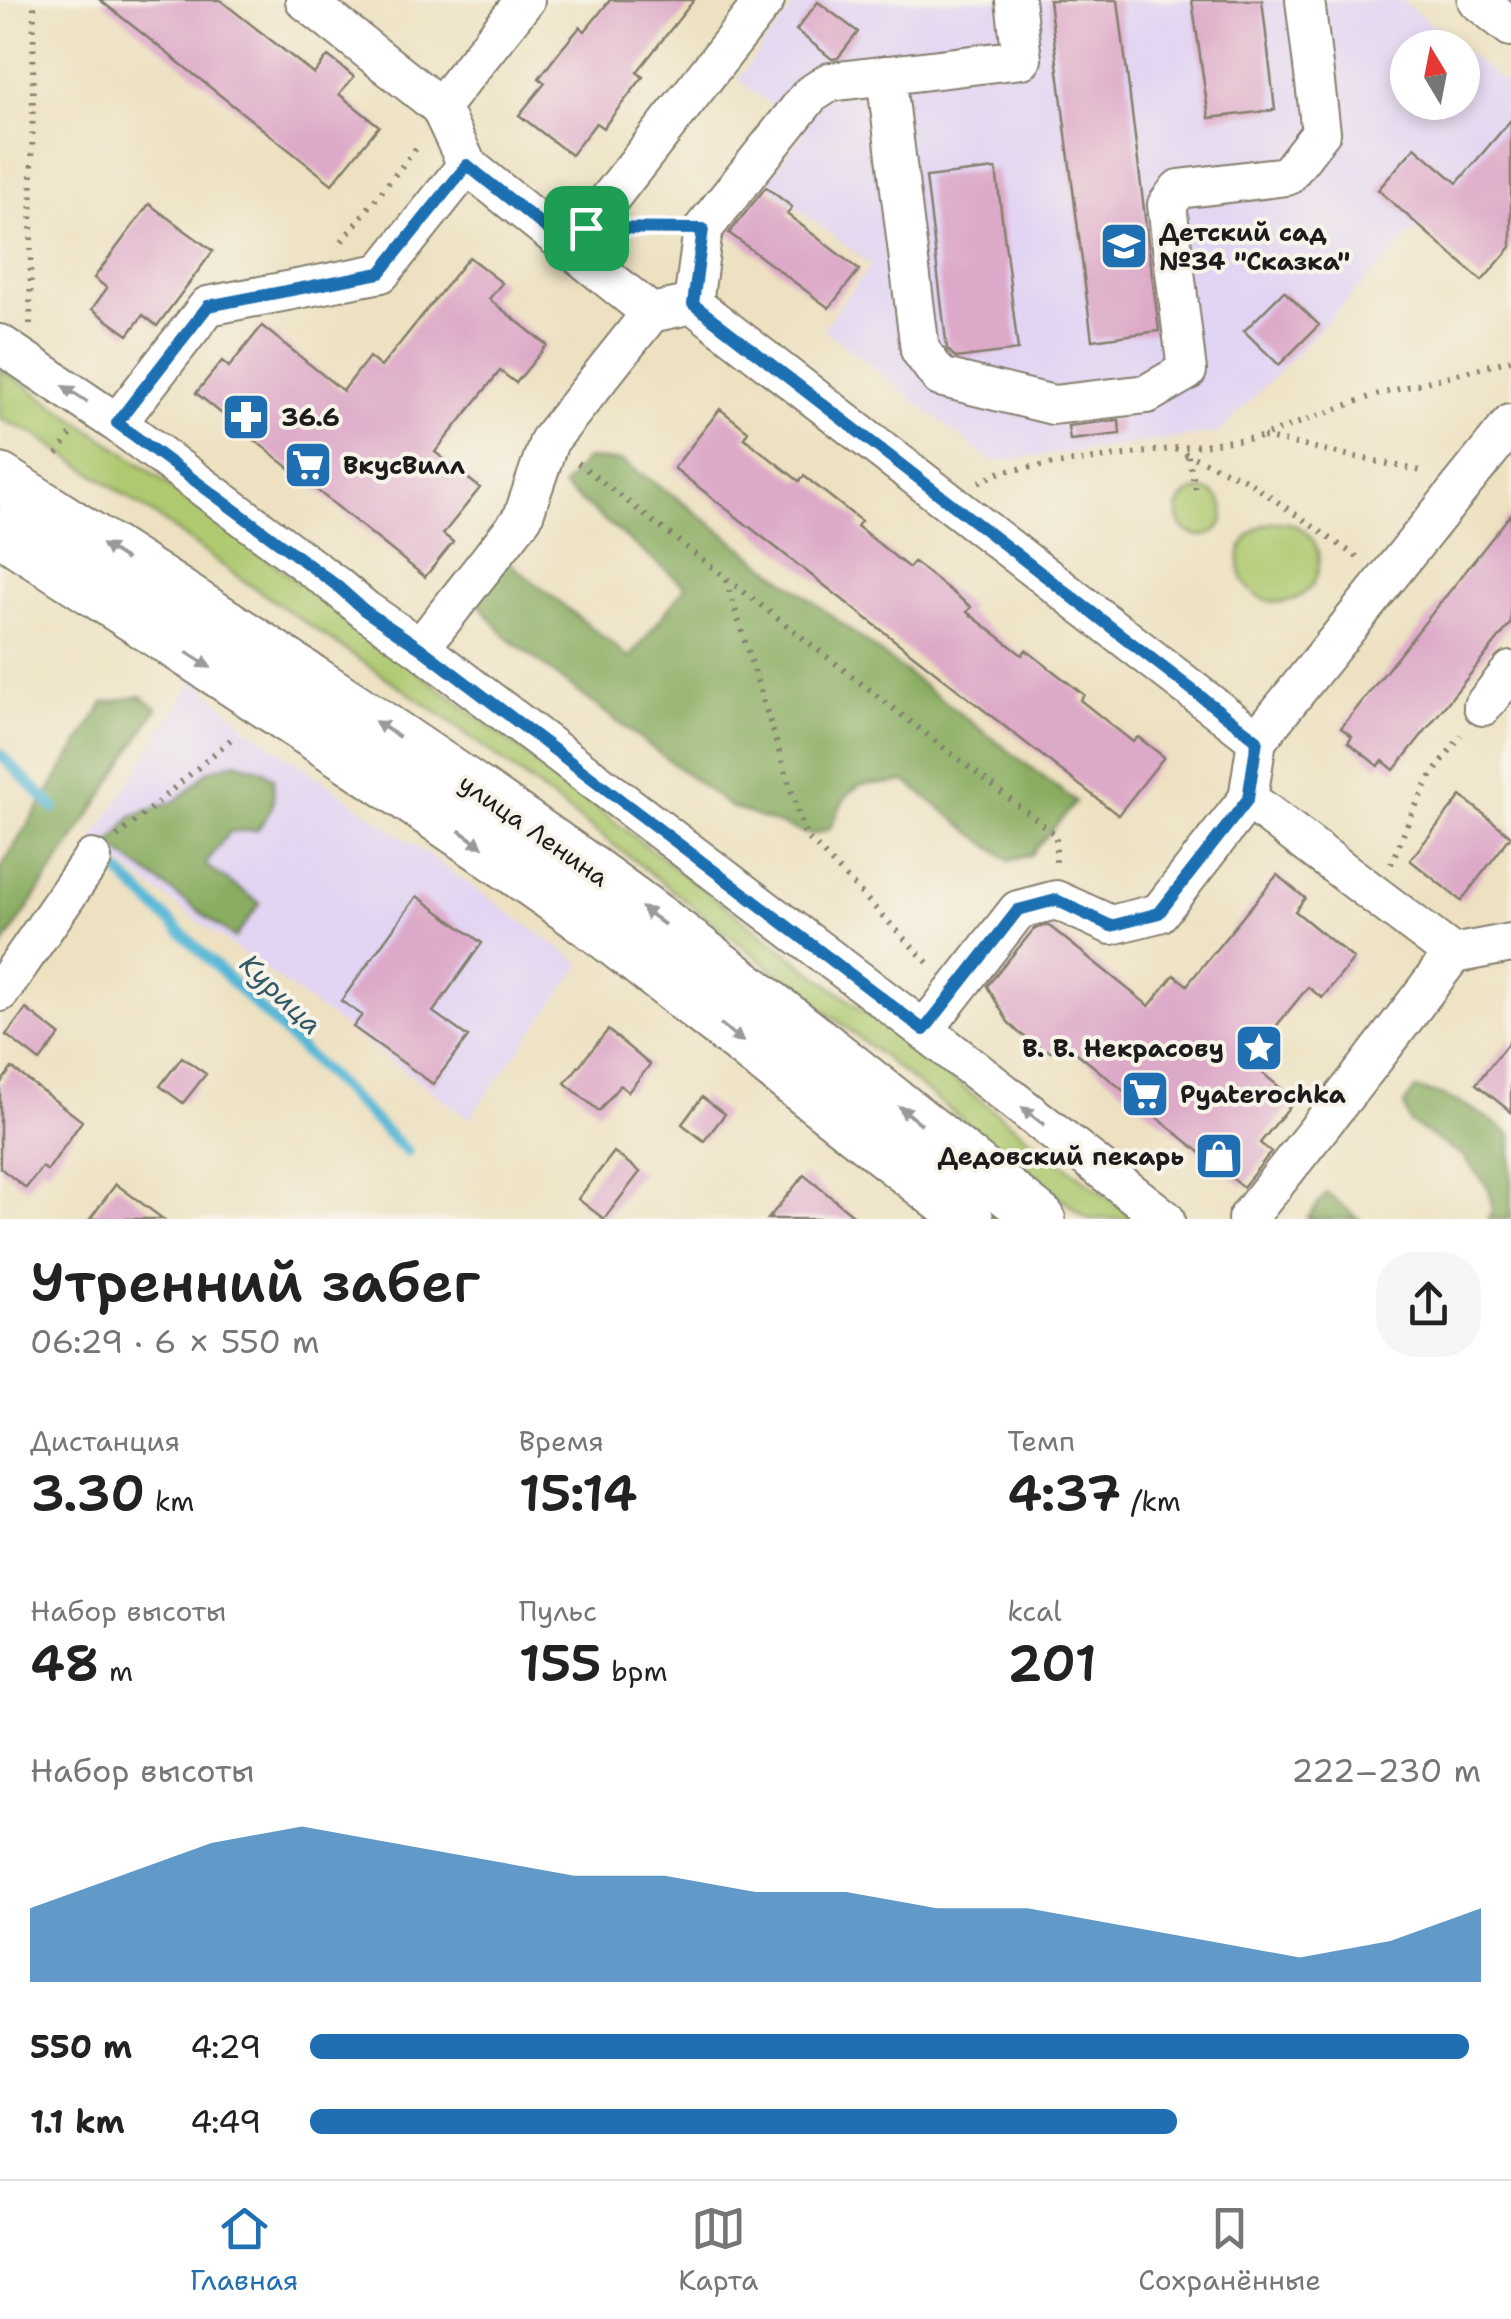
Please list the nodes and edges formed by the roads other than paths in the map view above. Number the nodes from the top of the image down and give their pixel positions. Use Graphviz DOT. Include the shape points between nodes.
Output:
graph roads {
  1 [pos="305,0"];
  2 [pos="524,0"];
  3 [pos="765,0"];
  4 [pos="1015,0"];
  5 [pos="1305,0"];
  6 [pos="1478,0"];
  7 [pos="1511,27"];
  8 [pos="886,75"];
  9 [pos="440,107"];
  10 [pos="467,165"];
  11 [pos="578,238"];
  12 [pos="693,304"];
  13 [pos="652,312"];
  14 [pos="15,337"];
  15 [pos="117,423"];
  16 [pos="1511,424"];
  17 [pos="0,478"];
  18 [pos="0,531"];
  19 [pos="420,648"];
  20 [pos="1511,672"];
  21 [pos="1483,706"];
  22 [pos="1257,740"];
  23 [pos="1248,799"];
  24 [pos="92,860"];
  25 [pos="1511,944"];
  26 [pos="1452,954"];
  27 [pos="0,992"];
  28 [pos="924,1030"];
  29 [pos="969,1219"];
  30 [pos="1041,1219"];
  31 [pos="1166,1219"];
  32 [pos="1248,1219"];
  1 -- 9 [label="street"];
  2 -- 9 [label="street"];
  3 -- 11 [label="street"];
  4 -- 8 [label="street" via="1022,59"];
  5 -- 8 [label="street" via="1321,132 1287,176 1180,189 1166,205 1188,371 1147,394 1053,405 940,377 920,350"];
  6 -- 7 [label="street"];
  8 -- 12 [label="street" via="830,82 810,96 703,229"];
  9 -- 10 [label="street"];
  10 -- 11 [label="street"];
  10 -- 15 [label="street" via="380,273 208,306"];
  11 -- 13 [label="street"];
  12 -- 13 [label="street"];
  12 -- 22 [label="street"];
  13 -- 19 [label="street" via="550,440 523,517"];
  15 -- 14 [label="street, one-way"];
  15 -- 19 [label="street"];
  16 -- 22 [label="street"];
  30 -- 17 [label="main road, улица Ленина, one-way" via="573,857"];
  18 -- 29 [label="main road, улица Ленина, one-way" via="603,932"];
  19 -- 28 [label="street"];
  20 -- 21 [label="street"];
  22 -- 23 [label="street"];
  23 -- 26 [label="street"];
  23 -- 28 [label="street" via="1159,913 1111,926 1056,900 1018,910"];
  24 -- 27 [label="street"];
  25 -- 26 [label="street"];
  26 -- 32 [label="street"];
  31 -- 28 [label="street, one-way"];
}
